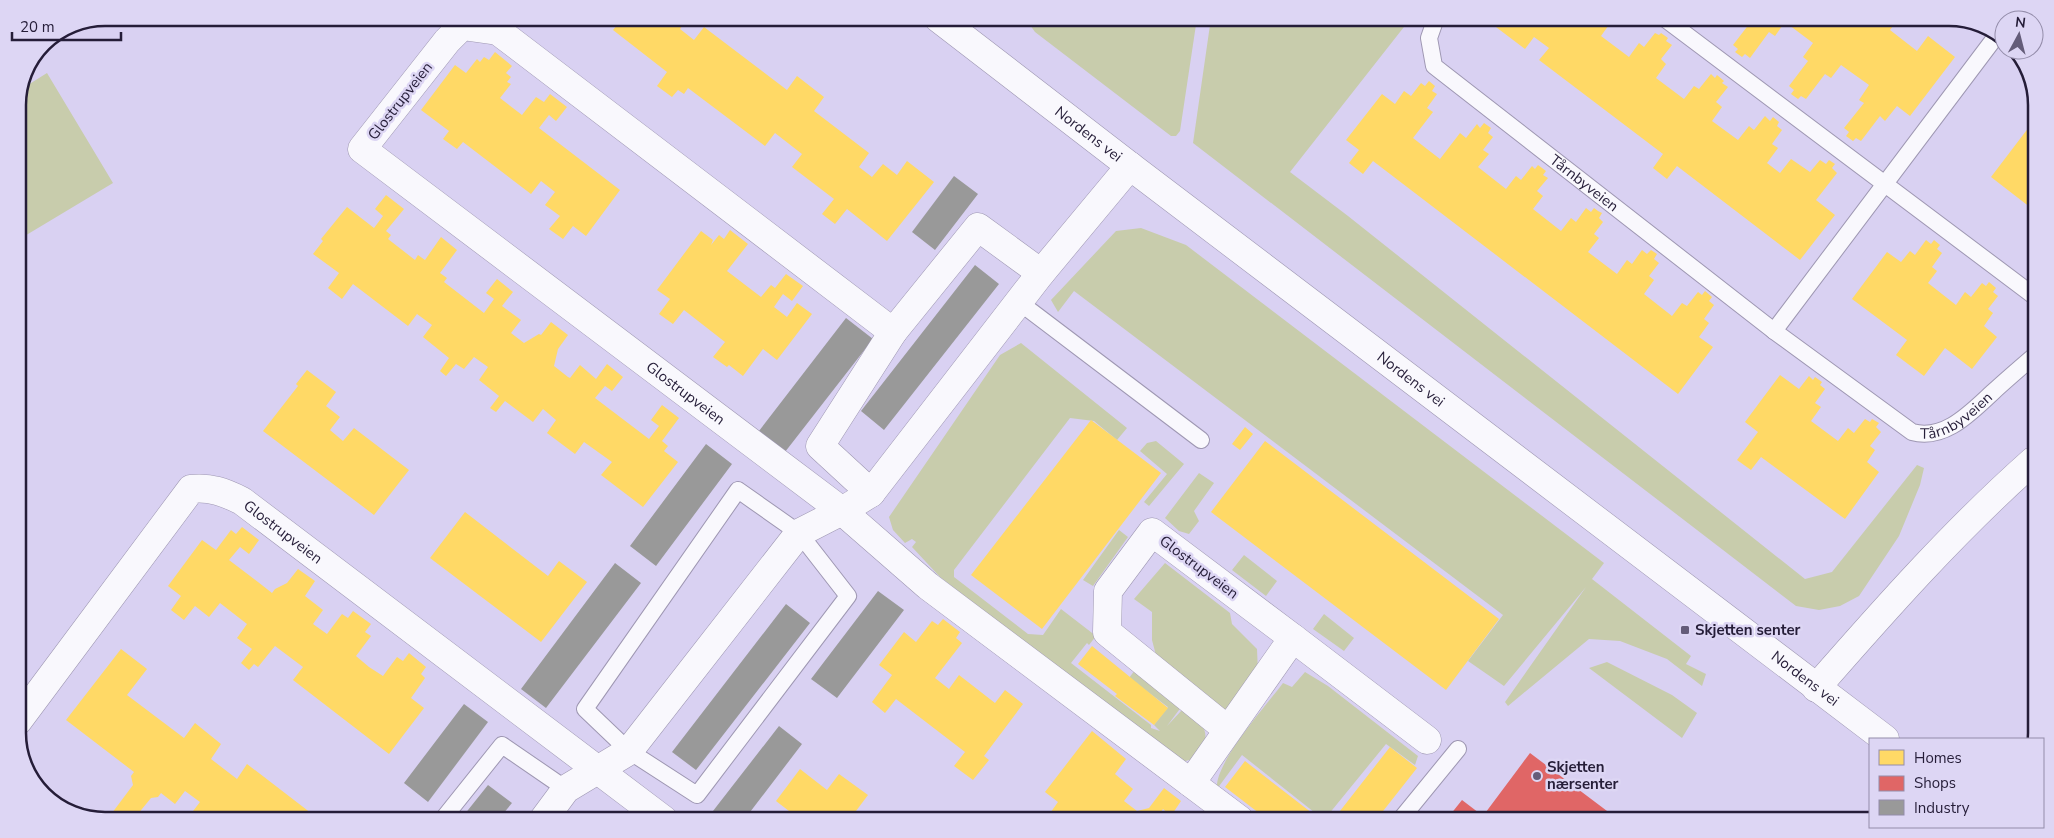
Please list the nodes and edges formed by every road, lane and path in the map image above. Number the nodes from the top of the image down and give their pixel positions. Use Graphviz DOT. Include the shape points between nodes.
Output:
graph roads {
  1 [pos="948,26"];
  2 [pos="1433,26"];
  3 [pos="1675,26"];
  4 [pos="1993,40"];
  5 [pos="1130,166"];
  6 [pos="1884,182"];
  7 [pos="1041,273"];
  8 [pos="2028,291"];
  9 [pos="1019,302"];
  10 [pos="1774,331"];
  11 [pos="893,332"];
  12 [pos="2028,361"];
  13 [pos="1201,440"];
  14 [pos="2028,466"];
  15 [pos="871,493"];
  16 [pos="842,511"];
  17 [pos="800,533"];
  18 [pos="1293,638"];
  19 [pos="1816,688"];
  20 [pos="26,710"];
  21 [pos="1228,730"];
  22 [pos="1884,738"];
  23 [pos="1427,740"];
  24 [pos="1458,749"];
  25 [pos="629,751"];
  26 [pos="598,770"];
  27 [pos="1191,783"];
  28 [pos="566,789"];
  29 [pos="448,812"];
  30 [pos="549,812"];
  31 [pos="653,812"];
  32 [pos="1229,812"];
  33 [pos="1407,812"];
  1 -- 5 [label="street, Nordens vei"];
  2 -- 10 [label="lane, Tårnbyveien" via="1429,38 1434,66"];
  3 -- 6 [label="lane"];
  4 -- 6 [label="lane"];
  5 -- 7 [label="street"];
  5 -- 19 [label="street, Nordens vei"];
  6 -- 8 [label="lane"];
  6 -- 10 [label="lane"];
  7 -- 9 [label="street"];
  7 -- 11 [label="street" via="978,227"];
  9 -- 13 [label="lane"];
  9 -- 15 [label="street"];
  10 -- 12 [label="lane, Tårnbyveien" via="1901,425 1922,435 1961,421"];
  11 -- 15 [label="street" via="820,446"];
  11 -- 16 [label="street, Glostrupveien" via="498,31 462,26 362,149"];
  14 -- 19 [label="street" via="1979,511"];
  15 -- 16 [label="street"];
  16 -- 17 [label="street"];
  16 -- 27 [label="street, Glostrupveien" via="928,586"];
  17 -- 25 [label="street"];
  17 -- 25 [label="lane" via="738,490 585,709"];
  17 -- 25 [label="lane" via="848,596 697,795"];
  18 -- 21 [label="street"];
  18 -- 21 [label="street, Glostrupveien" via="1152,532 1108,591 1107,632"];
  18 -- 23 [label="street, Glostrupveien"];
  19 -- 22 [label="street, Nordens vei"];
  20 -- 26 [label="street, Glostrupveien" via="191,489 209,488 242,501"];
  21 -- 27 [label="street"];
  24 -- 33 [label="lane"];
  25 -- 26 [label="street"];
  26 -- 28 [label="street"];
  26 -- 31 [label="street, Glostrupveien"];
  27 -- 32 [label="street, Glostrupveien"];
  28 -- 29 [label="lane" via="502,745"];
  28 -- 30 [label="street"];
}
